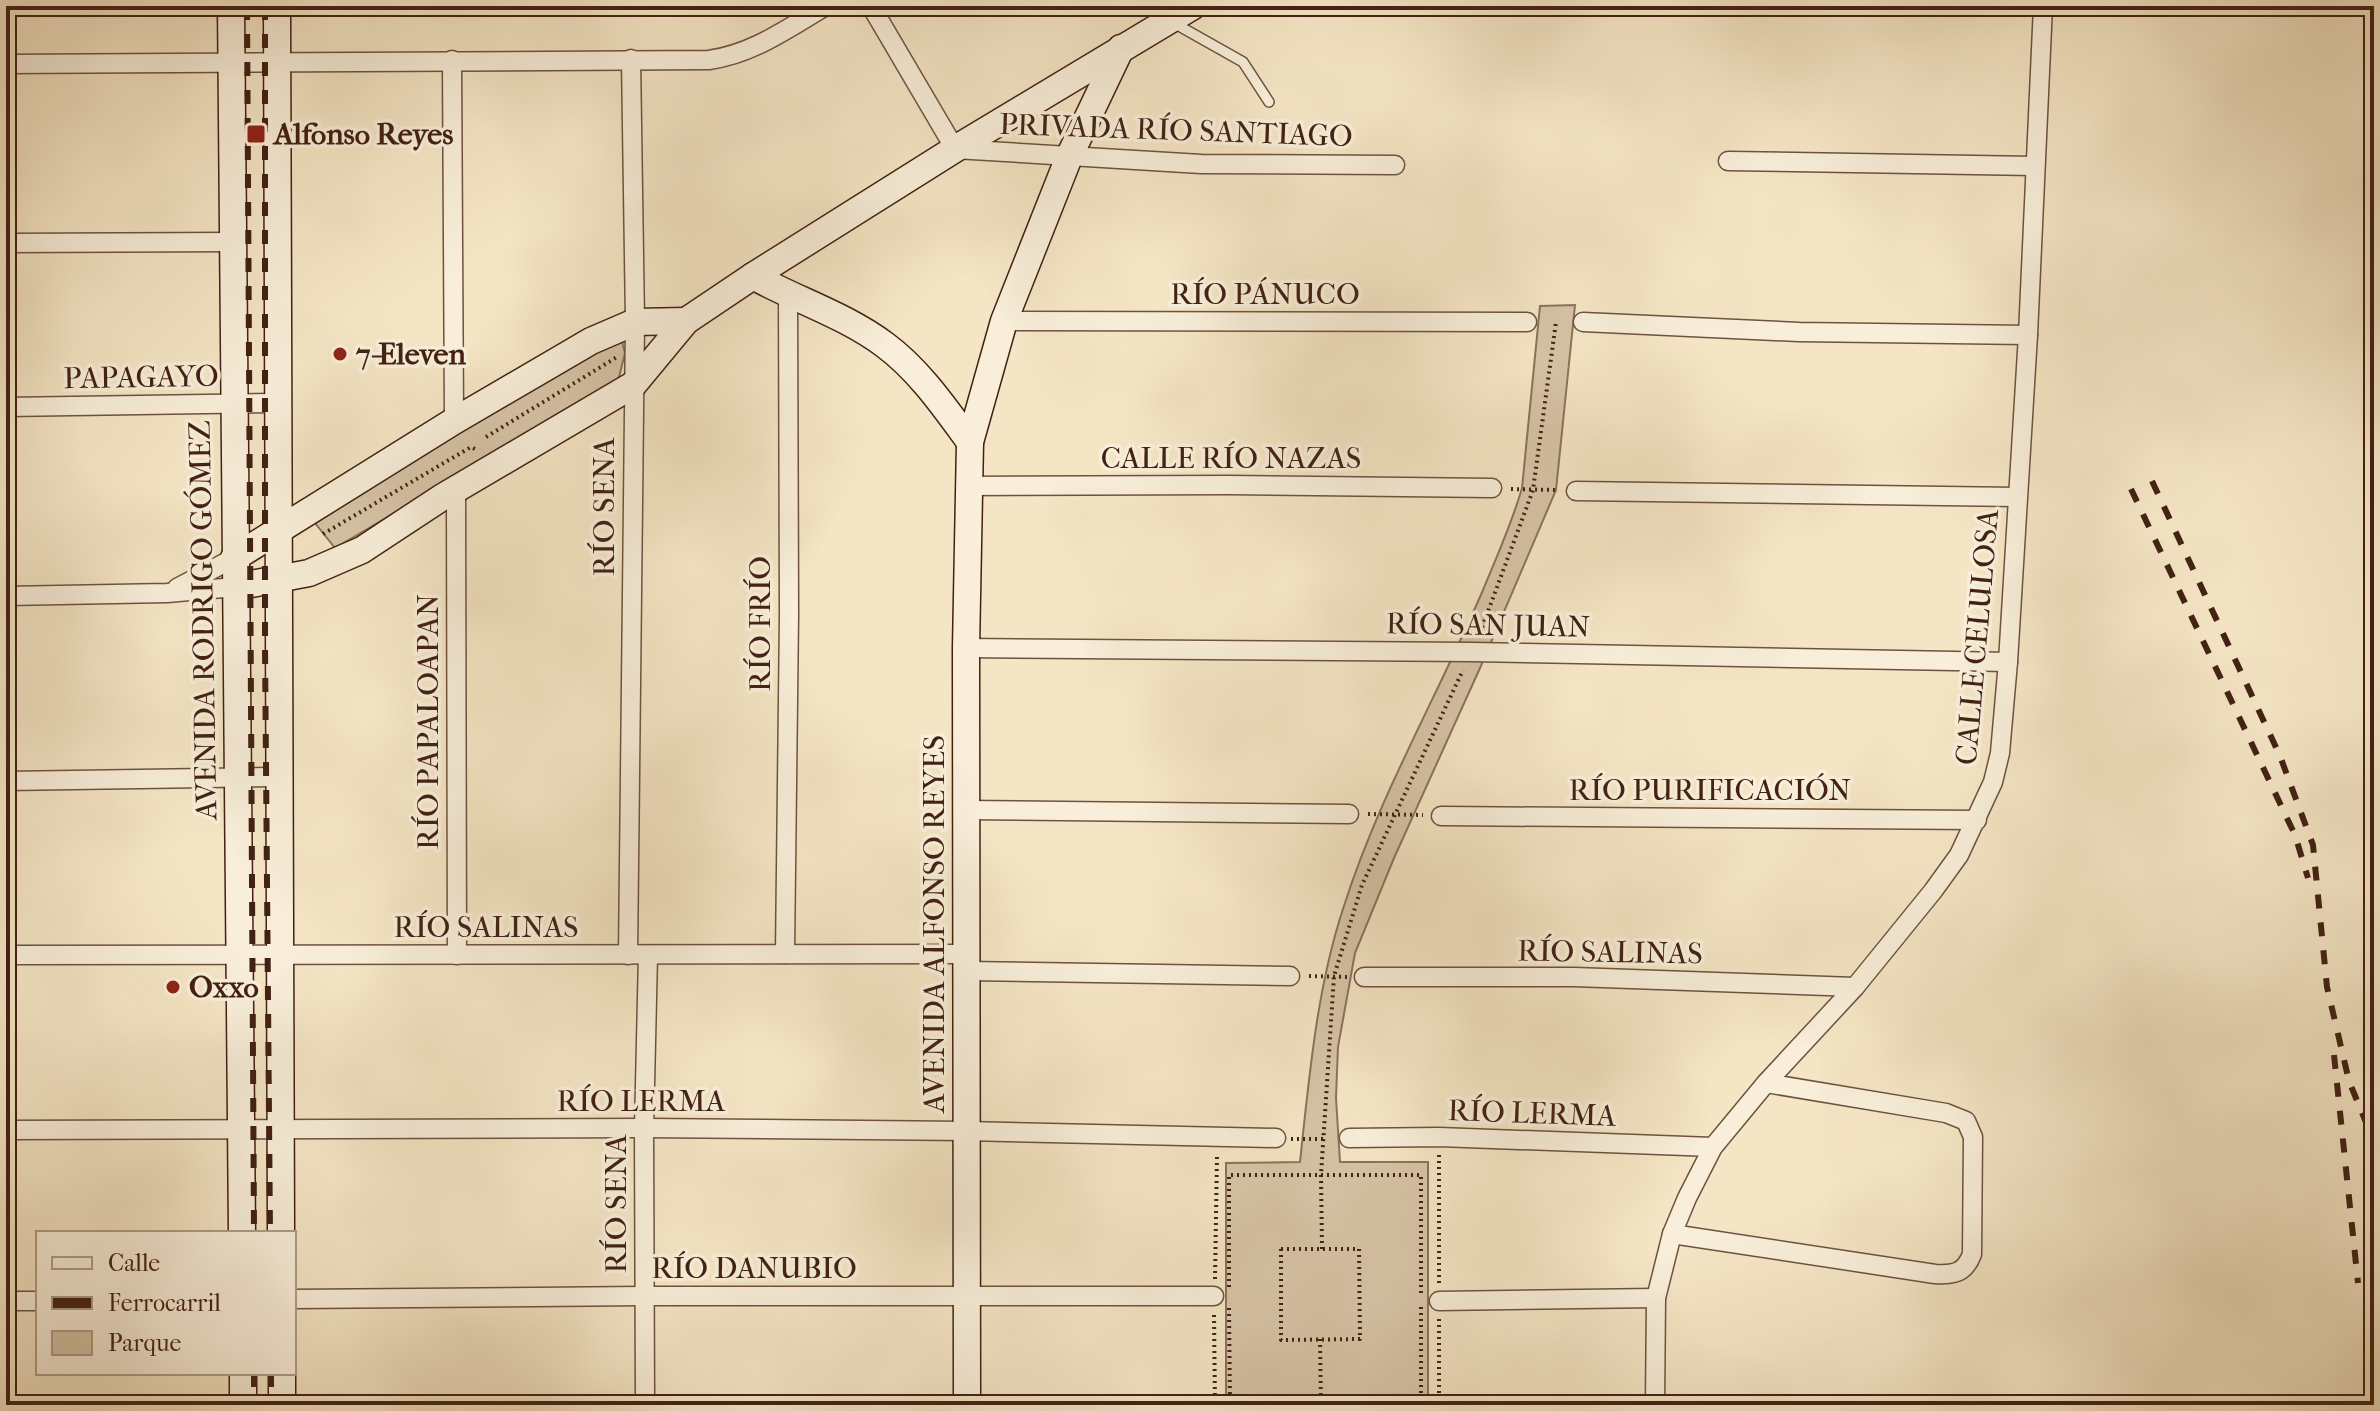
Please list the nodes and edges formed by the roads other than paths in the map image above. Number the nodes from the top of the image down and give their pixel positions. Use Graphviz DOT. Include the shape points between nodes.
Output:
graph roads {
  1 [pos="231,6"];
  2 [pos="277,6"];
  3 [pos="826,6"];
  4 [pos="871,6"];
  5 [pos="1193,6"];
  6 [pos="2043,6"];
  7 [pos="1169,20"];
  8 [pos="1121,48"];
  9 [pos="631,59"];
  10 [pos="452,60"];
  11 [pos="231,61"];
  12 [pos="278,61"];
  13 [pos="6,64"];
  14 [pos="1269,102"];
  15 [pos="955,149"];
  16 [pos="1069,157"];
  17 [pos="1728,161"];
  18 [pos="1395,165"];
  19 [pos="2035,166"];
  20 [pos="232,242"];
  21 [pos="6,243"];
  22 [pos="753,276"];
  23 [pos="788,293"];
  24 [pos="686,321"];
  25 [pos="1004,321"];
  26 [pos="1527,322"];
  27 [pos="1583,322"];
  28 [pos="634,334"];
  29 [pos="2028,335"];
  30 [pos="633,385"];
  31 [pos="233,403"];
  32 [pos="277,403"];
  33 [pos="6,407"];
  34 [pos="458,435"];
  35 [pos="970,442"];
  36 [pos="969,486"];
  37 [pos="1492,488"];
  38 [pos="1576,491"];
  39 [pos="448,494"];
  40 [pos="2017,497"];
  41 [pos="278,531"];
  42 [pos="234,558"];
  43 [pos="279,580"];
  44 [pos="235,587"];
  45 [pos="167,593"];
  46 [pos="6,596"];
  47 [pos="966,648"];
  48 [pos="2008,662"];
  49 [pos="279,777"];
  50 [pos="237,778"];
  51 [pos="6,781"];
  52 [pos="966,810"];
  53 [pos="1349,814"];
  54 [pos="1441,816"];
  55 [pos="1977,820"];
  56 [pos="238,954"];
  57 [pos="785,954"];
  58 [pos="6,955"];
  59 [pos="279,955"];
  60 [pos="457,955"];
  61 [pos="628,955"];
  62 [pos="648,955"];
  63 [pos="967,962"];
  64 [pos="1290,976"];
  65 [pos="1364,977"];
  66 [pos="1855,987"];
  67 [pos="1766,1083"];
  68 [pos="644,1128"];
  69 [pos="280,1129"];
  70 [pos="6,1130"];
  71 [pos="242,1130"];
  72 [pos="965,1131"];
  73 [pos="1276,1138"];
  74 [pos="1349,1138"];
  75 [pos="1713,1147"];
  76 [pos="242,1231"];
  77 [pos="281,1231"];
  78 [pos="1672,1234"];
  79 [pos="644,1296"];
  80 [pos="967,1296"];
  81 [pos="1214,1296"];
  82 [pos="1656,1298"];
  83 [pos="296,1299"];
  84 [pos="6,1301"];
  85 [pos="36,1301"];
  86 [pos="1439,1301"];
  87 [pos="243,1375"];
  88 [pos="282,1375"];
  89 [pos="243,1405"];
  90 [pos="282,1405"];
  91 [pos="645,1405"];
  92 [pos="967,1405"];
  93 [pos="1655,1405"];
  1 -- 11 [label="street, AVENIDA RODRIGO GÓMEZ"];
  2 -- 12 [label="street"];
  3 -- 9 [label="street" via="732,57"];
  4 -- 15 [label="street"];
  5 -- 7 [label="street"];
  6 -- 19 [label="street, CALLE CELULOSA"];
  7 -- 8 [label="street"];
  7 -- 14 [label="lane" via="1243,62"];
  8 -- 15 [label="street"];
  8 -- 16 [label="street, AVENIDA ALFONSO REYES"];
  9 -- 10 [label="street"];
  9 -- 28 [label="street, RÍO SENA"];
  10 -- 12 [label="street"];
  10 -- 34 [label="street"];
  11 -- 12 [label="street"];
  11 -- 13 [label="street"];
  11 -- 20 [label="street, AVENIDA RODRIGO GÓMEZ"];
  12 -- 32 [label="street"];
  15 -- 16 [label="street, PRIVADA RÍO SANTIAGO"];
  15 -- 22 [label="street"];
  16 -- 18 [label="street, PRIVADA RÍO SANTIAGO"];
  16 -- 25 [label="street, AVENIDA ALFONSO REYES"];
  17 -- 19 [label="street"];
  19 -- 29 [label="street, CALLE CELULOSA"];
  20 -- 21 [label="street"];
  20 -- 31 [label="street, AVENIDA RODRIGO GÓMEZ"];
  22 -- 23 [label="street"];
  22 -- 24 [label="street"];
  23 -- 35 [label="street" via="887,346"];
  23 -- 57 [label="street, RÍO FRÍO"];
  24 -- 28 [label="street"];
  24 -- 30 [label="street"];
  25 -- 26 [label="street, RÍO PÁNUCO"];
  25 -- 35 [label="street, AVENIDA ALFONSO REYES"];
  27 -- 29 [label="street"];
  28 -- 30 [label="street, RÍO SENA"];
  28 -- 34 [label="street" via="591,341"];
  29 -- 40 [label="street, CALLE CELULOSA"];
  30 -- 39 [label="street"];
  30 -- 61 [label="street, RÍO SENA"];
  31 -- 32 [label="street, PAPAGAYO"];
  31 -- 33 [label="street, PAPAGAYO"];
  31 -- 42 [label="street, AVENIDA RODRIGO GÓMEZ"];
  32 -- 41 [label="street"];
  34 -- 41 [label="street"];
  35 -- 36 [label="street, AVENIDA ALFONSO REYES"];
  36 -- 37 [label="street, CALLE RÍO NAZAS"];
  36 -- 47 [label="street, AVENIDA ALFONSO REYES"];
  38 -- 40 [label="street"];
  39 -- 43 [label="street" via="362,550"];
  39 -- 60 [label="street, RÍO PAPALOAPAN"];
  40 -- 48 [label="street, CALLE CELULOSA"];
  41 -- 42 [label="street"];
  41 -- 43 [label="street"];
  42 -- 44 [label="street, AVENIDA RODRIGO GÓMEZ"];
  42 -- 45 [label="street"];
  43 -- 44 [label="street"];
  43 -- 49 [label="street"];
  44 -- 45 [label="street"];
  44 -- 50 [label="street, AVENIDA RODRIGO GÓMEZ"];
  45 -- 46 [label="street"];
  47 -- 48 [label="street, RÍO SAN JUAN"];
  47 -- 52 [label="street, AVENIDA ALFONSO REYES"];
  48 -- 55 [label="street, CALLE CELULOSA" via="2000,753"];
  49 -- 50 [label="street"];
  49 -- 59 [label="street"];
  50 -- 51 [label="street"];
  50 -- 56 [label="street, AVENIDA RODRIGO GÓMEZ"];
  52 -- 53 [label="street"];
  52 -- 63 [label="street, AVENIDA ALFONSO REYES"];
  54 -- 55 [label="street, RÍO PURIFICACIÓN"];
  55 -- 66 [label="street, CALLE CELULOSA" via="1933,891"];
  56 -- 58 [label="street, RÍO SALINAS"];
  56 -- 59 [label="street, RÍO SALINAS"];
  56 -- 71 [label="street, AVENIDA RODRIGO GÓMEZ"];
  57 -- 62 [label="street, RÍO SALINAS"];
  57 -- 63 [label="street, RÍO SALINAS"];
  59 -- 60 [label="street, RÍO SALINAS"];
  59 -- 69 [label="street"];
  60 -- 61 [label="street, RÍO SALINAS"];
  61 -- 62 [label="street, RÍO SALINAS"];
  62 -- 68 [label="street, RÍO SENA"];
  63 -- 64 [label="street, RÍO SALINAS"];
  63 -- 72 [label="street, AVENIDA ALFONSO REYES"];
  65 -- 66 [label="street, RÍO SALINAS" via="1574,977"];
  66 -- 67 [label="street, CALLE CELULOSA"];
  67 -- 75 [label="street, CALLE CELULOSA"];
  67 -- 78 [label="street" via="1946,1113 1966,1121 1973,1137 1972,1254 1962,1272 1935,1274"];
  68 -- 69 [label="street, RÍO LERMA"];
  68 -- 72 [label="street, RÍO LERMA"];
  68 -- 79 [label="street, RÍO SENA"];
  69 -- 71 [label="street, RÍO LERMA"];
  69 -- 77 [label="street"];
  70 -- 71 [label="street, RÍO LERMA"];
  71 -- 76 [label="street, AVENIDA RODRIGO GÓMEZ"];
  72 -- 73 [label="street, RÍO LERMA"];
  72 -- 80 [label="street, AVENIDA ALFONSO REYES"];
  74 -- 75 [label="street, RÍO LERMA"];
  75 -- 78 [label="street, CALLE CELULOSA"];
  78 -- 82 [label="street, CALLE CELULOSA"];
  79 -- 80 [label="street, RÍO DANUBIO"];
  79 -- 83 [label="street, RÍO DANUBIO"];
  79 -- 91 [label="street, RÍO SENA"];
  80 -- 81 [label="street, RÍO DANUBIO"];
  80 -- 92 [label="street, AVENIDA ALFONSO REYES"];
  82 -- 86 [label="street"];
  82 -- 93 [label="street, CALLE CELULOSA"];
  84 -- 85 [label="street"];
  87 -- 89 [label="street"];
  88 -- 90 [label="street"];
}
